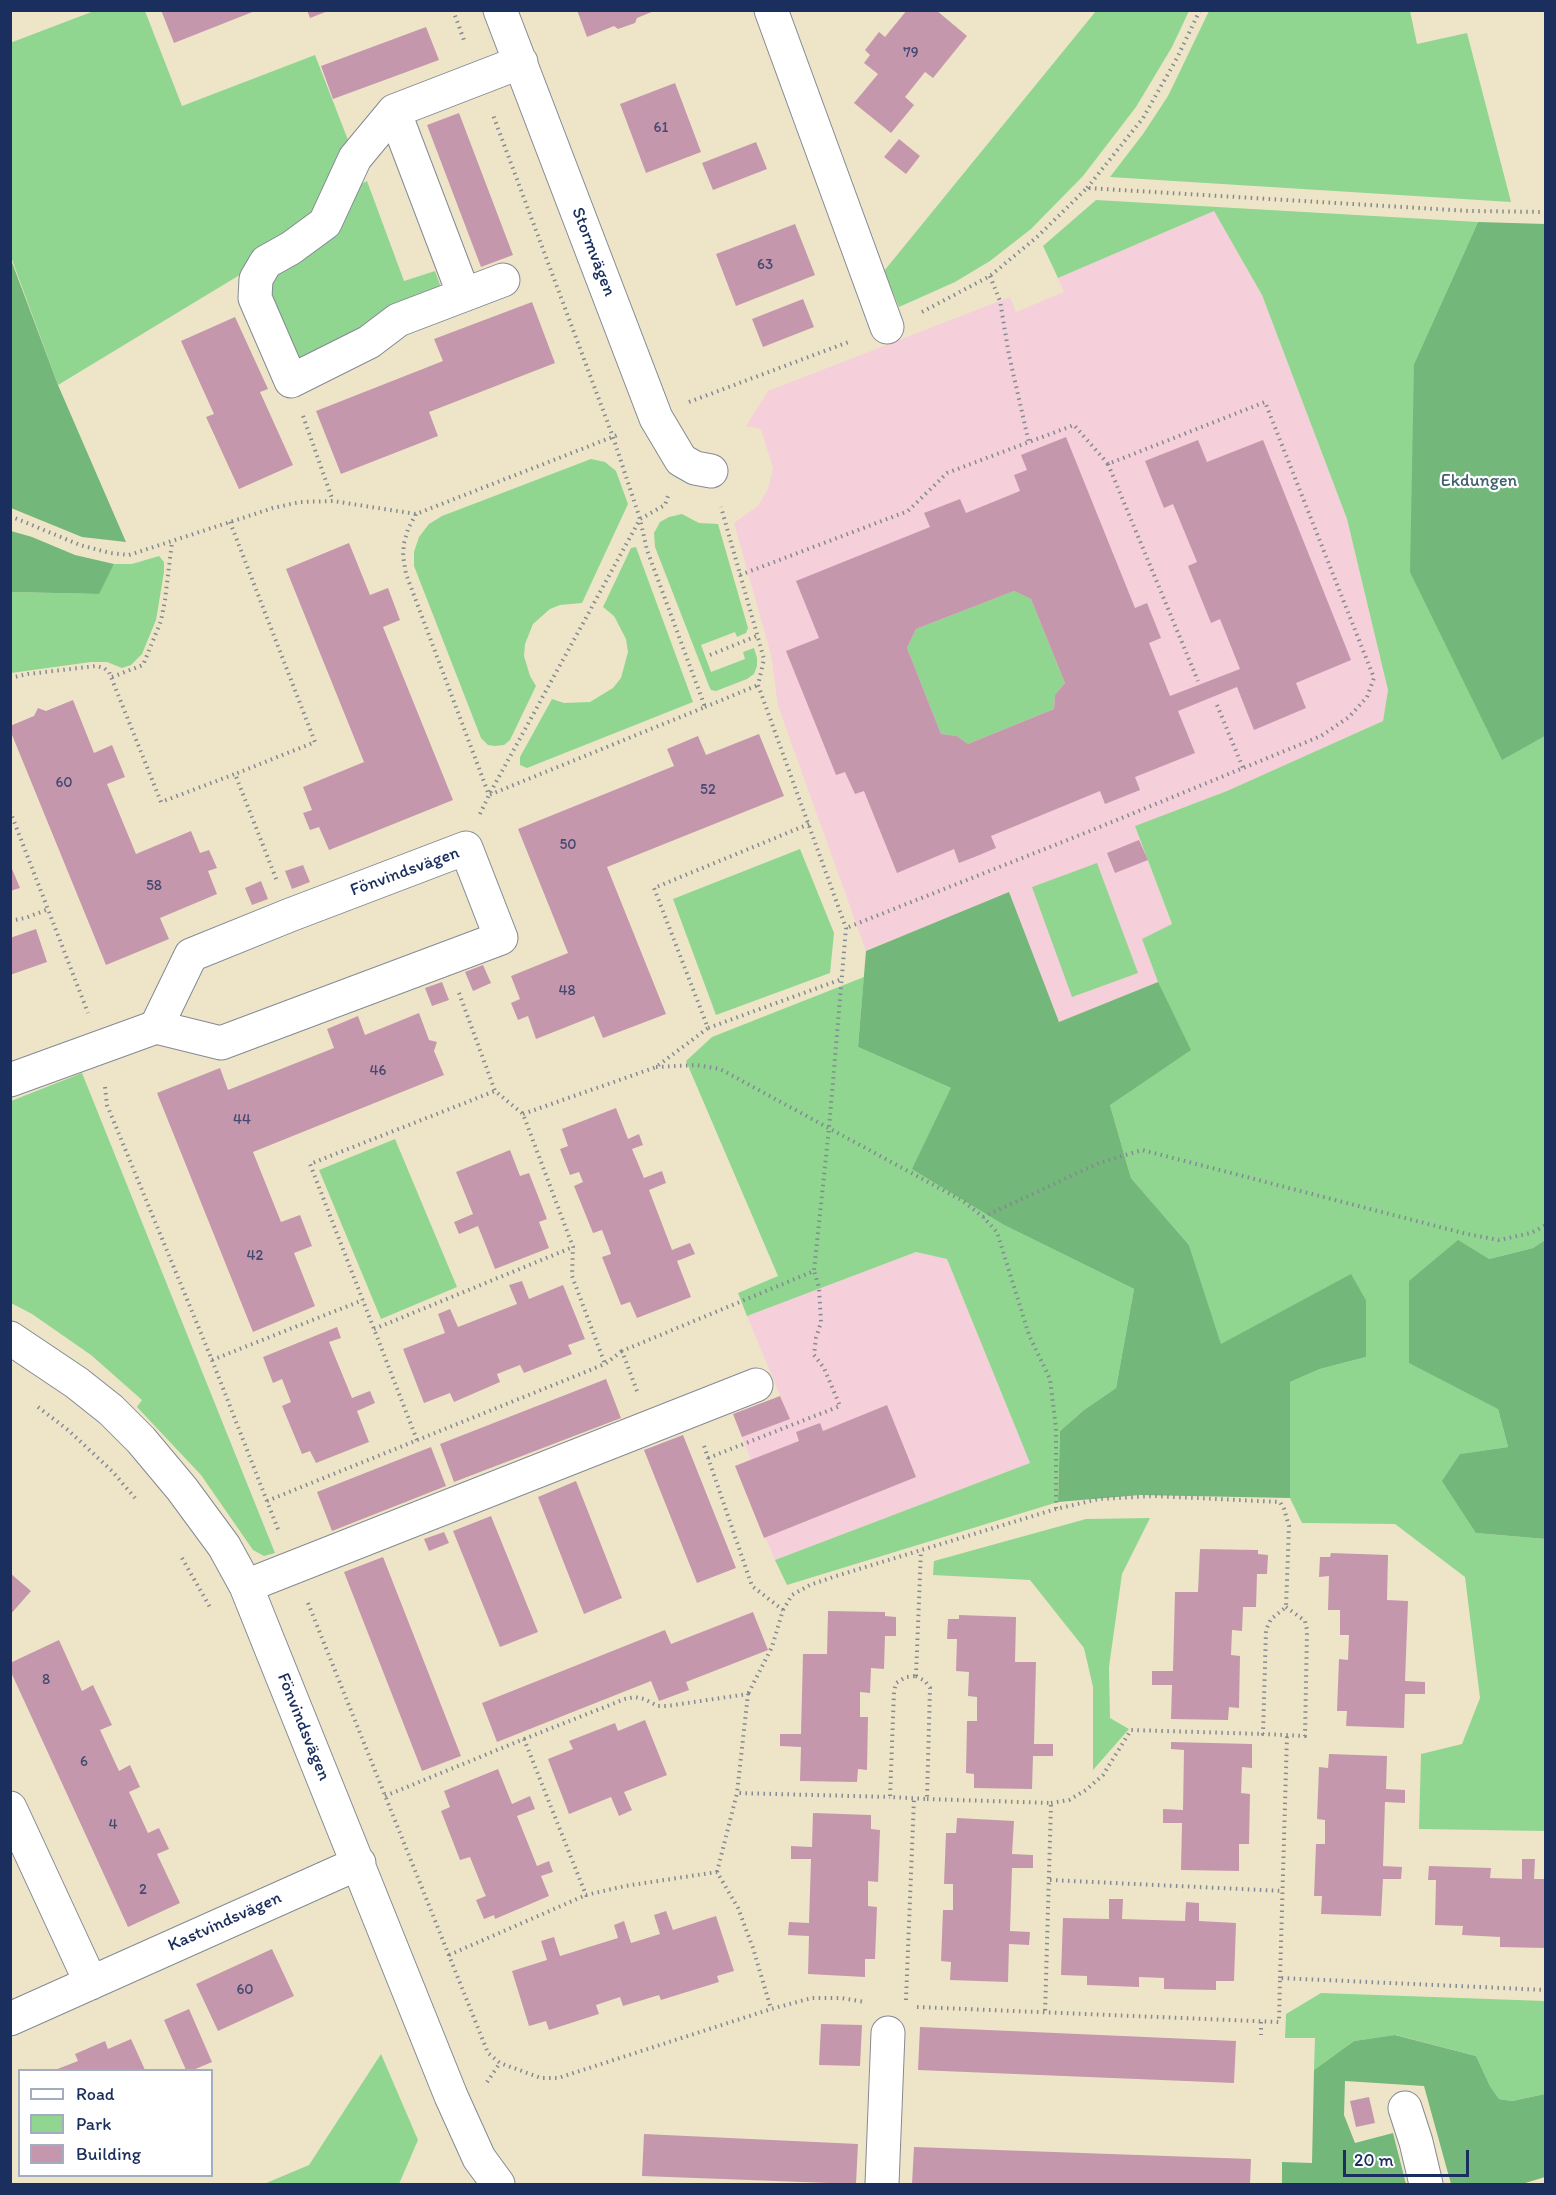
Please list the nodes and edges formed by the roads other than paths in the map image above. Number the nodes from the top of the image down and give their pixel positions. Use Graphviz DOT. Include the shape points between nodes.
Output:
graph roads {
  1 [pos="500,10"];
  2 [pos="782,13"];
  3 [pos="521,62"];
  4 [pos="394,111"];
  5 [pos="502,280"];
  6 [pos="464,295"];
  7 [pos="887,327"];
  8 [pos="711,471"];
  9 [pos="156,1027"];
  10 [pos="10,1080"];
  11 [pos="10,1338"];
  12 [pos="756,1385"];
  13 [pos="246,1586"];
  14 [pos="10,1808"];
  15 [pos="359,1863"];
  16 [pos="91,1983"];
  17 [pos="10,2019"];
  18 [pos="888,2032"];
  19 [pos="1405,2108"];
  20 [pos="498,2184"];
  21 [pos="882,2184"];
  22 [pos="1426,2184"];
  1 -- 3 [label="street, Stormvägen"];
  2 -- 7 [label="street"];
  3 -- 4 [label="street"];
  3 -- 8 [label="street, Stormvägen" via="656,418 681,460"];
  4 -- 6 [label="street"];
  4 -- 6 [label="street" via="355,158 325,223 266,262 256,279 255,298 291,381 369,342 398,320"];
  5 -- 6 [label="street"];
  9 -- 9 [label="street, Fönvindsvägen" via="191,955 466,848 501,938 221,1043"];
  9 -- 10 [label="street"];
  11 -- 13 [label="street, Fönvindsvägen" via="77,1383 141,1440 224,1546"];
  12 -- 13 [label="street"];
  13 -- 15 [label="street, Fönvindsvägen"];
  14 -- 16 [label="street"];
  15 -- 16 [label="street, Kastvindsvägen"];
  15 -- 20 [label="street, Fönvindsvägen" via="451,2096 479,2157"];
  16 -- 17 [label="street, Kastvindsvägen"];
  18 -- 21 [label="street"];
  19 -- 22 [label="street"];
}
